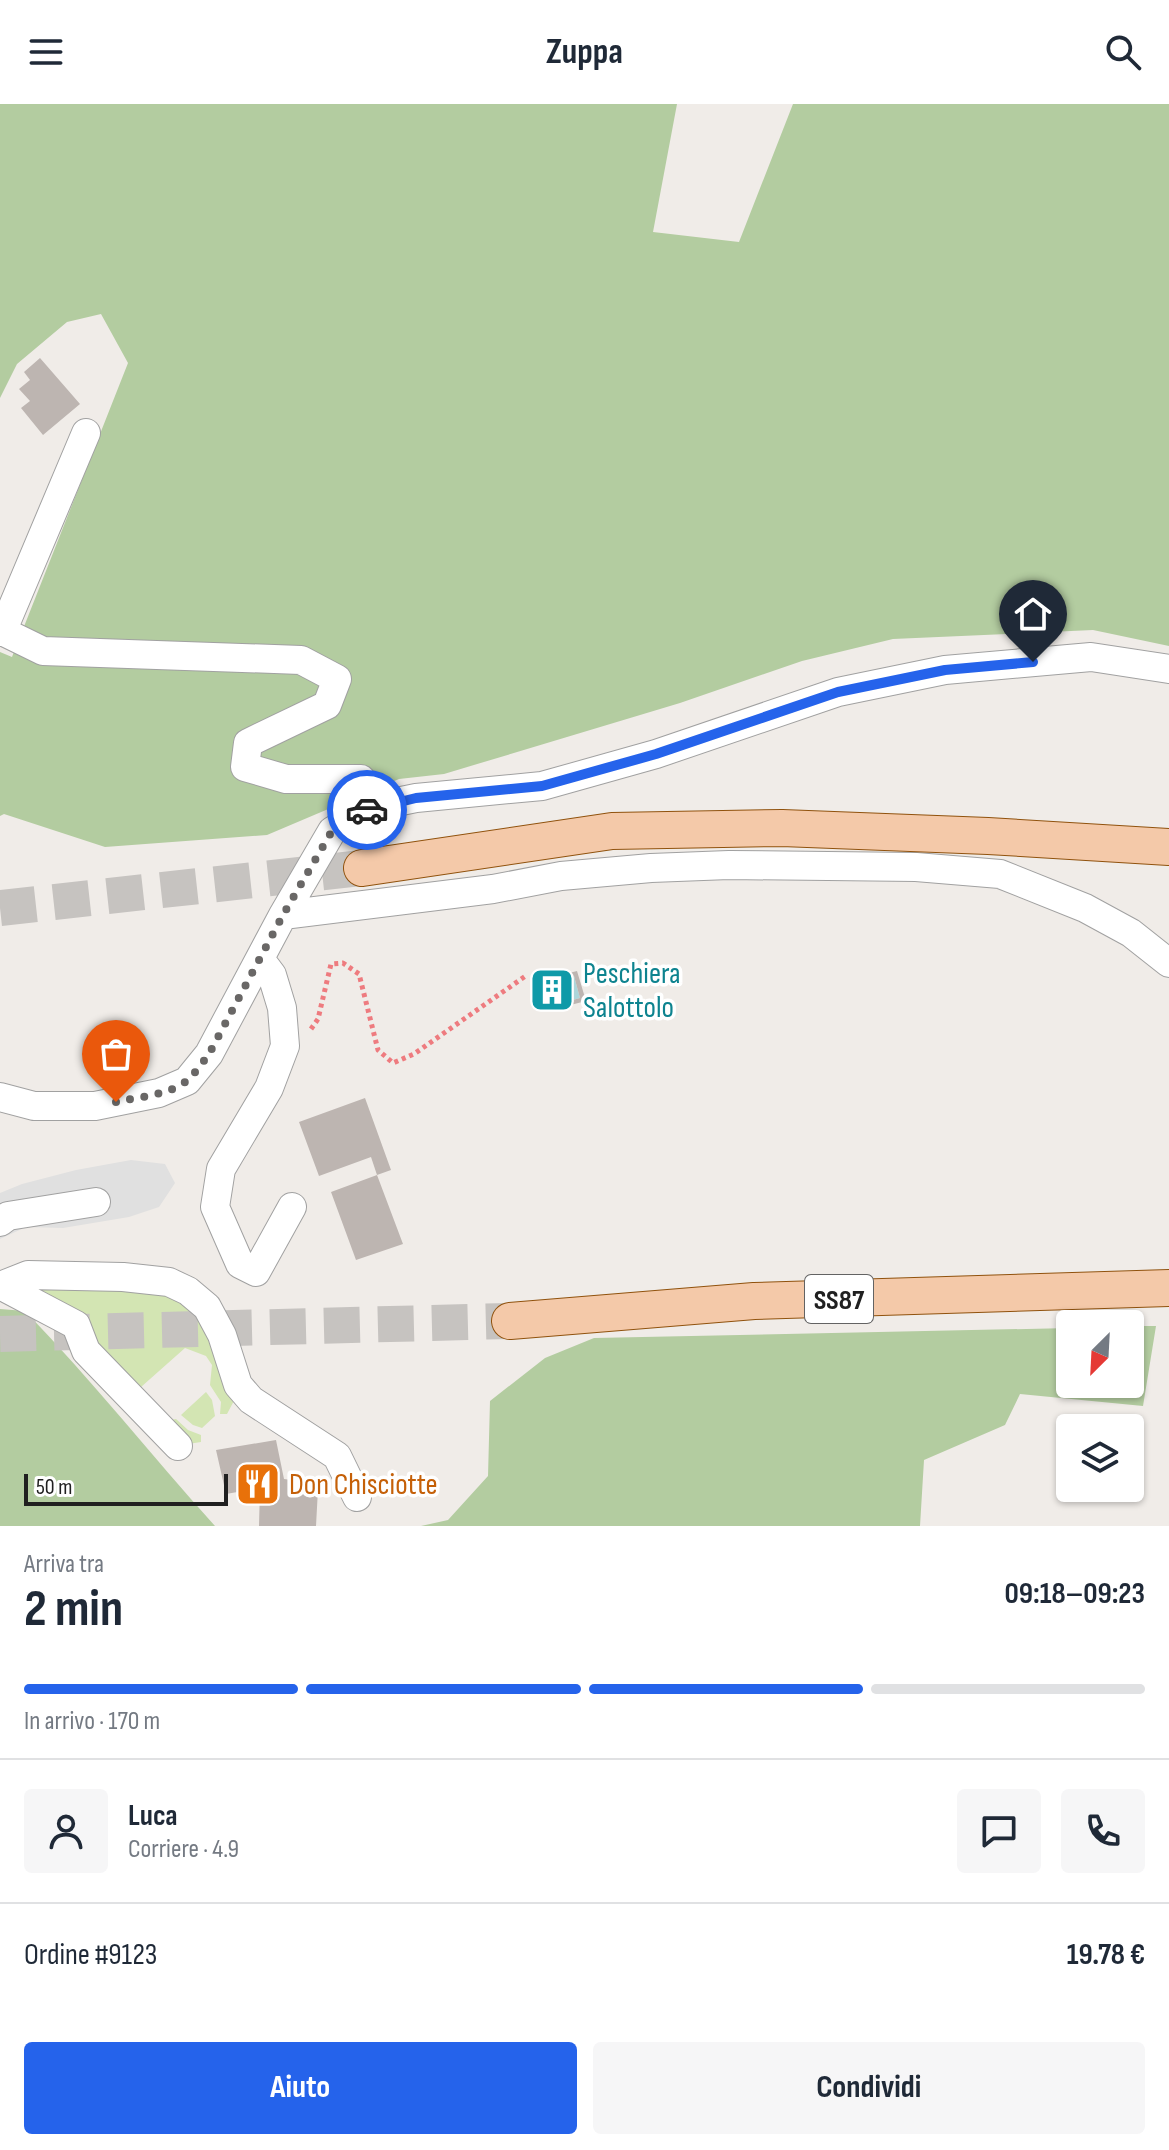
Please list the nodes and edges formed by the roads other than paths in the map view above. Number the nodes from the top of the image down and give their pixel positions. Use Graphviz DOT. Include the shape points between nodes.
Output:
graph roads {
  1 [pos="86,433"];
  2 [pos="1,631"];
  3 [pos="1169,669"];
  4 [pos="372,807"];
  5 [pos="1169,847"];
  6 [pos="362,868"];
  7 [pos="283,915"];
  8 [pos="1131,933"];
  9 [pos="1169,946"];
  10 [pos="260,959"];
  11 [pos="1169,963"];
  12 [pos="0,1097"];
  13 [pos="96,1202"];
  14 [pos="292,1207"];
  15 [pos="0,1222"];
  16 [pos="1,1286"];
  17 [pos="1169,1288"];
  18 [pos="510,1321"];
  19 [pos="178,1446"];
  20 [pos="357,1497"];
  1 -- 2 [label="street"];
  2 -- 4 [label="street" via="43,651 301,660 337,679 327,705 248,743 245,767 286,779 361,779"];
  3 -- 4 [label="street" via="1091,657 945,670 838,692 656,754 542,786"];
  4 -- 7 [label="street" via="332,831"];
  5 -- 6 [label="main road" via="782,828 627,831"];
  7 -- 8 [label="street" via="651,868 916,867 1000,874"];
  7 -- 10 [label="street"];
  8 -- 9 [label="street"];
  8 -- 11 [label="street"];
  10 -- 12 [label="street" via="209,1054 187,1081 159,1093 95,1106 34,1106"];
  10 -- 14 [label="street" via="272,975 282,1008 285,1046 269,1088 221,1169 215,1207 240,1264 256,1272"];
  13 -- 15 [label="street" via="8,1216"];
  16 -- 19 [label="street" via="76,1325 86,1351"];
  16 -- 20 [label="street" via="28,1275 123,1277 169,1282 188,1291 207,1307 222,1335 238,1385 251,1400 337,1456"];
  17 -- 18 [label="main road, SS87" via="754,1301"];
}
